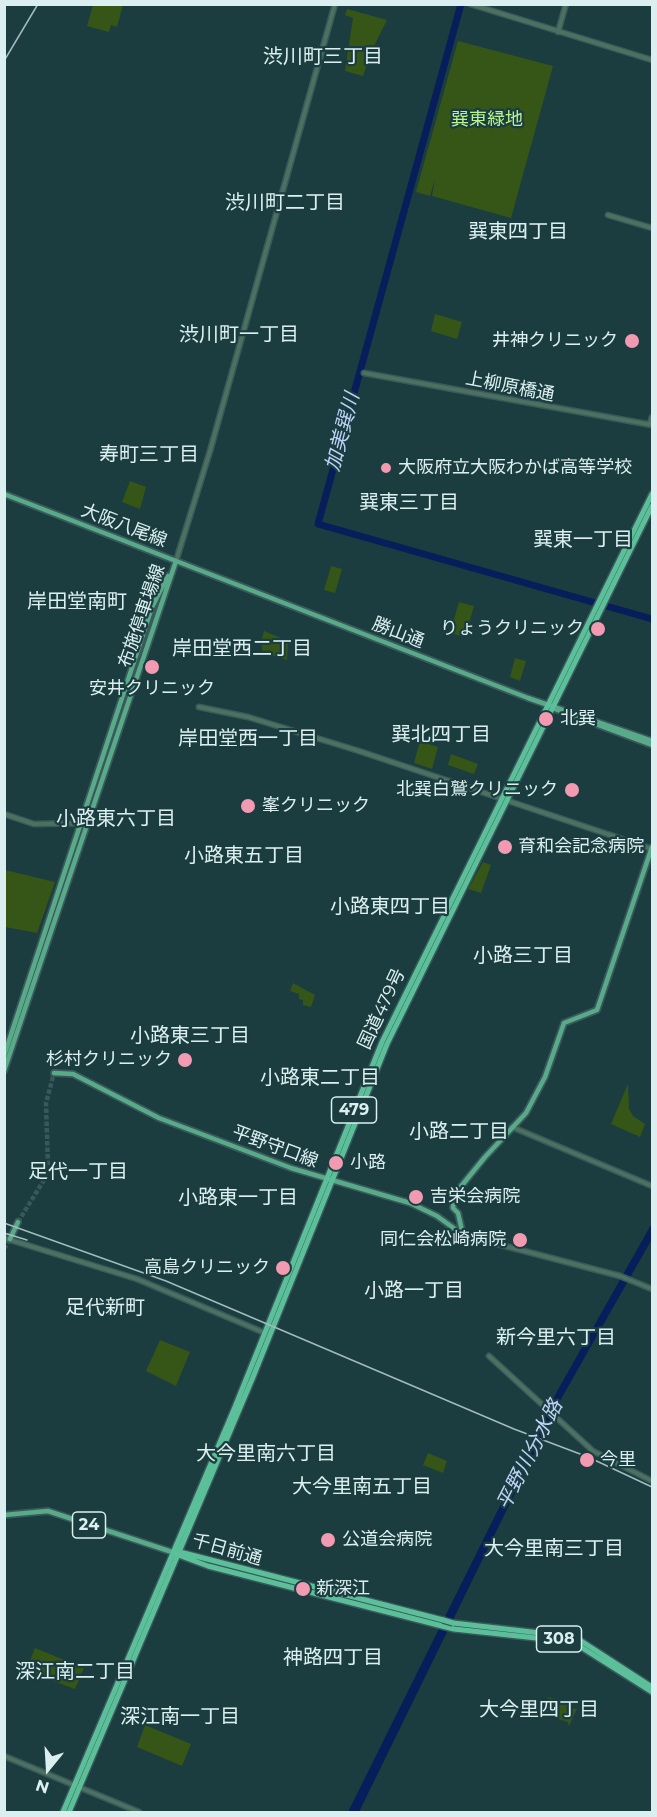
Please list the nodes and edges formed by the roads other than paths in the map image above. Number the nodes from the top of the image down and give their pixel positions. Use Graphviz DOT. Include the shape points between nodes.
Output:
graph roads {
  1 [pos="335,4"];
  2 [pos="470,4"];
  3 [pos="566,4"];
  4 [pos="558,32"];
  5 [pos="652,60"];
  6 [pos="608,215"];
  7 [pos="652,228"];
  8 [pos="364,373"];
  9 [pos="652,417"];
  10 [pos="651,424"];
  11 [pos="4,494"];
  12 [pos="652,494"];
  13 [pos="652,506"];
  14 [pos="176,561"];
  15 [pos="234,584"];
  16 [pos="600,604"];
  17 [pos="199,707"];
  18 [pos="550,707"];
  19 [pos="652,741"];
  20 [pos="652,745"];
  21 [pos="505,799"];
  22 [pos="4,814"];
  23 [pos="80,823"];
  24 [pos="87,823"];
  25 [pos="652,848"];
  26 [pos="4,1056"];
  27 [pos="4,1071"];
  28 [pos="54,1073"];
  29 [pos="512,1127"];
  30 [pos="329,1179"];
  31 [pos="652,1186"];
  32 [pos="18,1222"];
  33 [pos="463,1235"];
  34 [pos="7,1239"];
  35 [pos="652,1289"];
  36 [pos="265,1333"];
  37 [pos="489,1356"];
  38 [pos="652,1481"];
  39 [pos="4,1515"];
  40 [pos="175,1553"];
  41 [pos="452,1625"];
  42 [pos="652,1687"];
  43 [pos="652,1692"];
  44 [pos="4,1756"];
  45 [pos="77,1787"];
  46 [pos="63,1812"];
  47 [pos="69,1812"];
  48 [pos="139,1812"];
  1 -- 14 [label="street"];
  2 -- 4 [label="street"];
  3 -- 4 [label="street"];
  4 -- 5 [label="street"];
  6 -- 7 [label="street"];
  8 -- 10 [label="street, 上柳原橋通"];
  9 -- 10 [label="street"];
  11 -- 14 [label="main road, 大阪八尾線"];
  12 -- 16 [label="highway, 国道479号 / 479"];
  13 -- 16 [label="highway, 国道479号 / 479"];
  14 -- 15 [label="main road, 大阪八尾線"];
  14 -- 23 [label="main road, 布施停車場線" via="152,607"];
  14 -- 24 [label="main road, 布施停車場線"];
  15 -- 18 [label="main road, 勝山通"];
  16 -- 18 [label="highway, 国道479号 / 479"];
  17 -- 21 [label="street" via="249,717"];
  18 -- 19 [label="main road, 勝山通"];
  18 -- 20 [label="main road, 勝山通"];
  18 -- 21 [label="highway, 国道479号 / 479"];
  21 -- 25 [label="street"];
  21 -- 30 [label="highway, 国道479号 / 479" via="395,1025"];
  22 -- 23 [label="street" via="34,824"];
  23 -- 24 [label="street"];
  23 -- 26 [label="main road, 布施停車場線"];
  24 -- 27 [label="main road, 布施停車場線"];
  25 -- 29 [label="main road" via="597,1010 564,1023 542,1084 526,1113"];
  28 -- 30 [label="main road, 平野守口線" via="73,1074 159,1118"];
  29 -- 31 [label="street"];
  29 -- 33 [label="main road" via="454,1195 453,1208"];
  30 -- 33 [label="main road, 平野守口線" via="410,1203"];
  30 -- 36 [label="highway, 国道479号 / 479"];
  30 -- 40 [label="highway, 国道479号 / 479" via="250,1382"];
  32 -- 34 [label="main road"];
  33 -- 35 [label="street" via="620,1276"];
  34 -- 36 [label="street" via="137,1279"];
  36 -- 40 [label="highway, 国道479号 / 479"];
  37 -- 38 [label="street" via="593,1451"];
  39 -- 40 [label="main road, 24" via="48,1511"];
  40 -- 41 [label="highway, 千日前通 / 308, bridge"];
  40 -- 45 [label="highway"];
  41 -- 42 [label="highway, 千日前通 / 308" via="571,1635"];
  41 -- 43 [label="highway, 千日前通 / 308" via="573,1642"];
  44 -- 45 [label="street"];
  45 -- 46 [label="highway"];
  45 -- 47 [label="highway"];
  45 -- 48 [label="street"];
}
